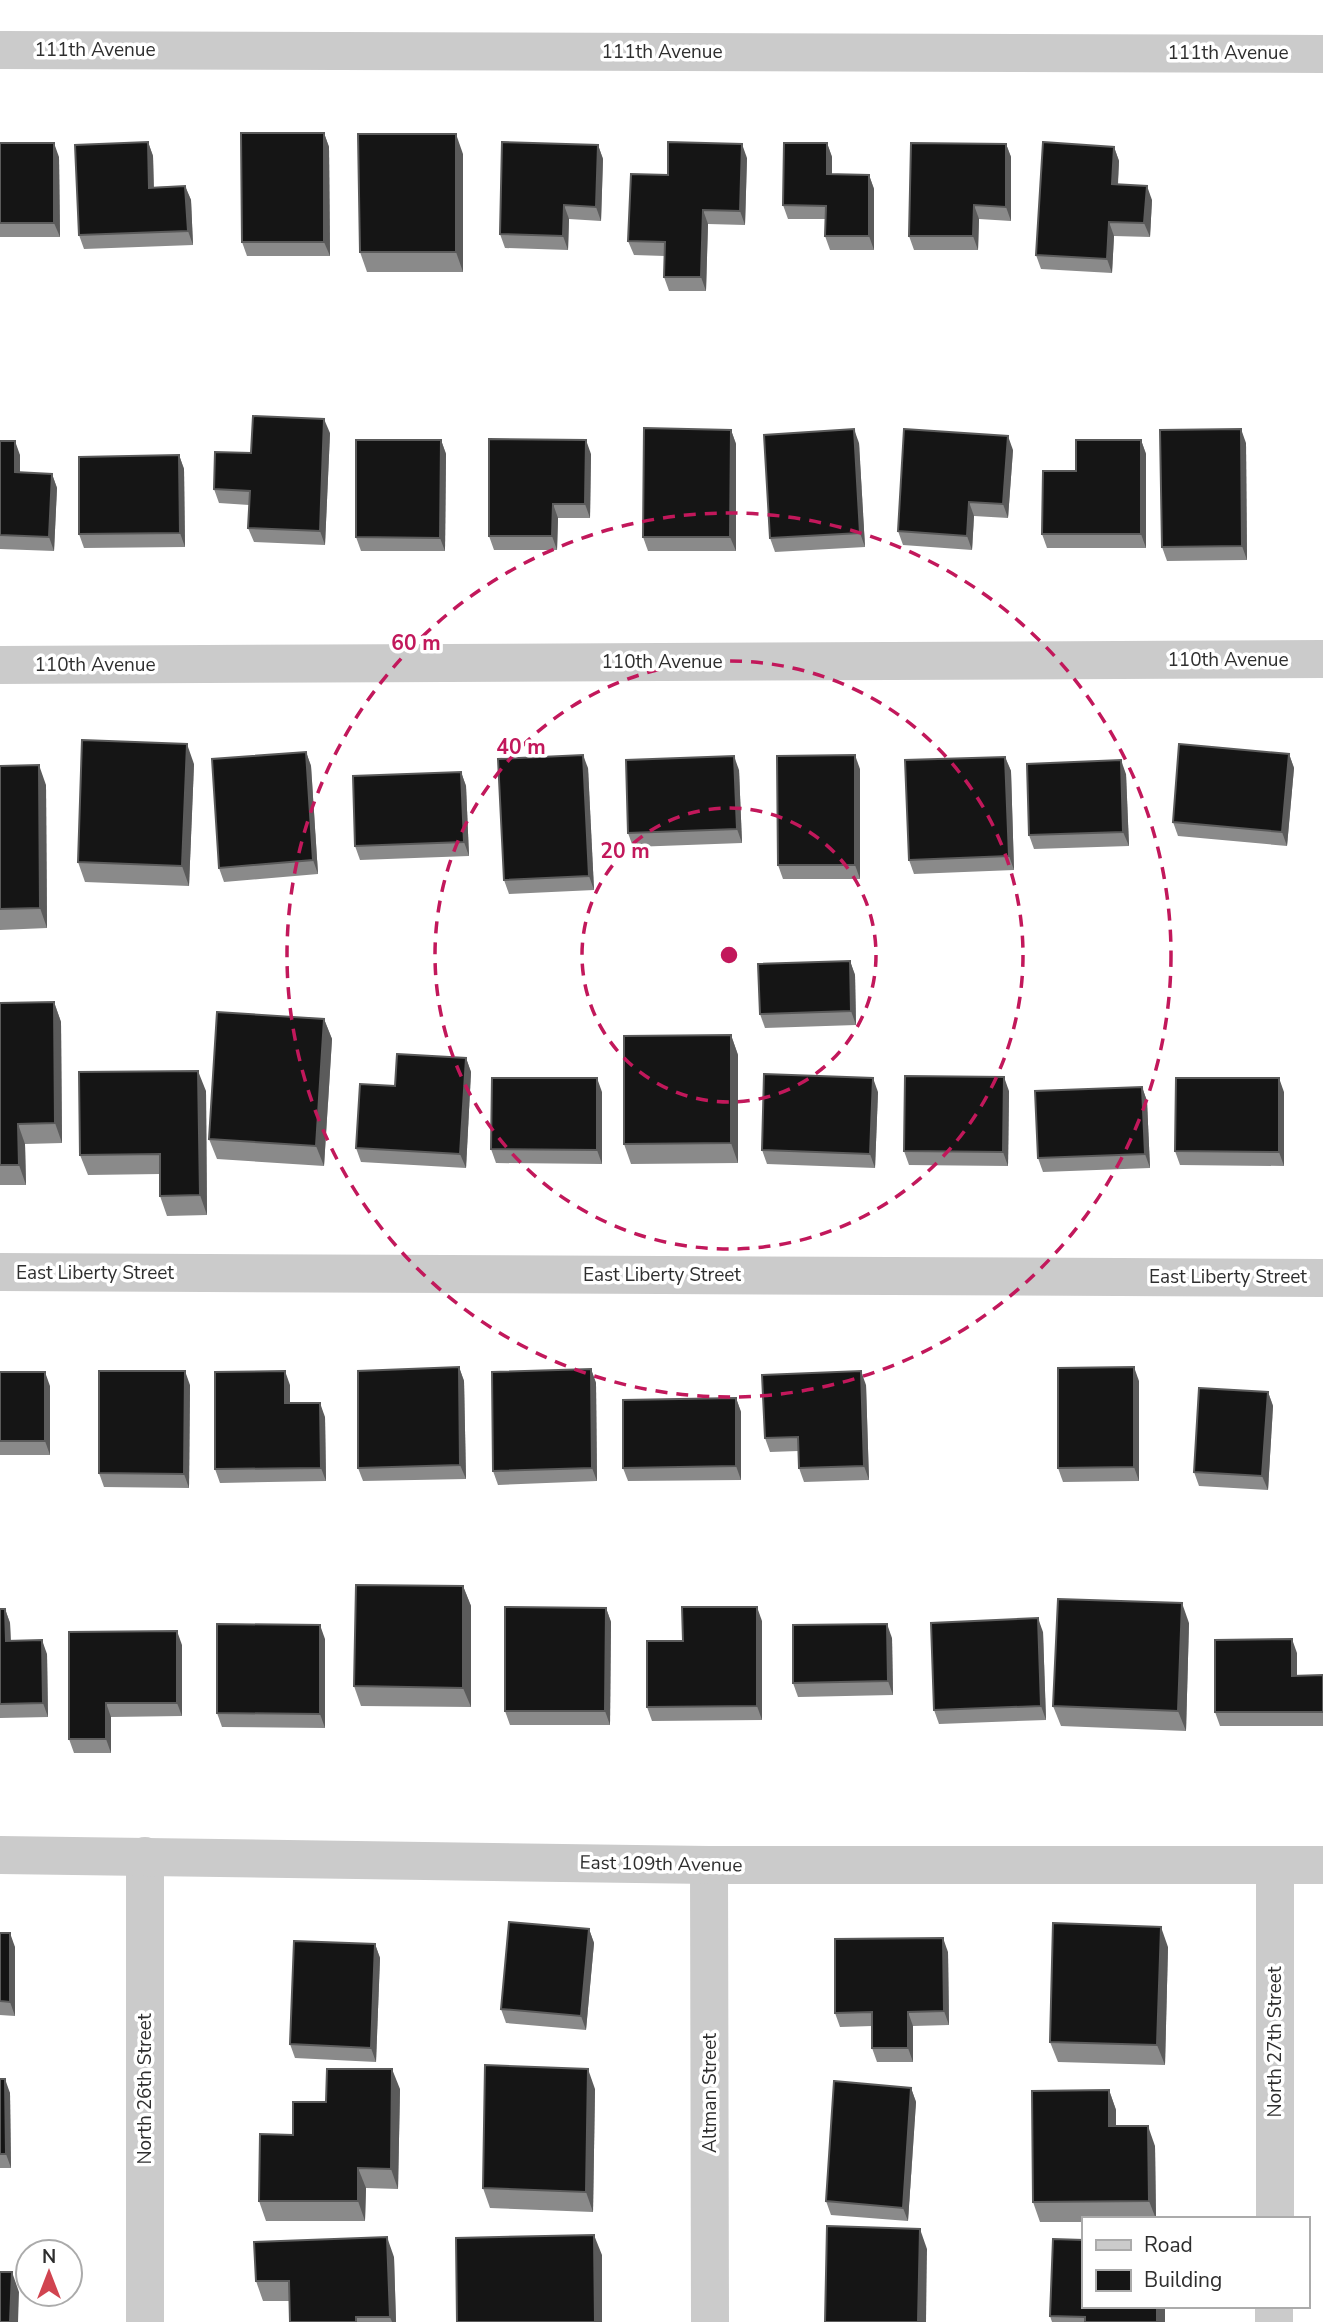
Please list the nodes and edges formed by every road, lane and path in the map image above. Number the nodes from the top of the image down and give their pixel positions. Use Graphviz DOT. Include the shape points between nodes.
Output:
graph roads {
  1 [pos="0,50"];
  2 [pos="1323,54"];
  3 [pos="1323,659"];
  4 [pos="0,665"];
  5 [pos="0,1272"];
  6 [pos="1323,1278"];
  7 [pos="0,1855"];
  8 [pos="145,1856"];
  9 [pos="709,1865"];
  10 [pos="1275,1865"];
  11 [pos="1323,1865"];
  12 [pos="1275,2217"];
  13 [pos="145,2322"];
  14 [pos="710,2322"];
  1 -- 2 [label="street, 111th Avenue"];
  3 -- 4 [label="street, 110th Avenue"];
  5 -- 6 [label="street, East Liberty Street"];
  7 -- 8 [label="street, East 109th Avenue"];
  8 -- 9 [label="street, East 109th Avenue"];
  8 -- 13 [label="street, North 26th Street"];
  9 -- 10 [label="street, East 109th Avenue"];
  9 -- 14 [label="street, Altman Street"];
  10 -- 11 [label="street, East 109th Avenue"];
  10 -- 12 [label="street, North 27th Street"];
}
